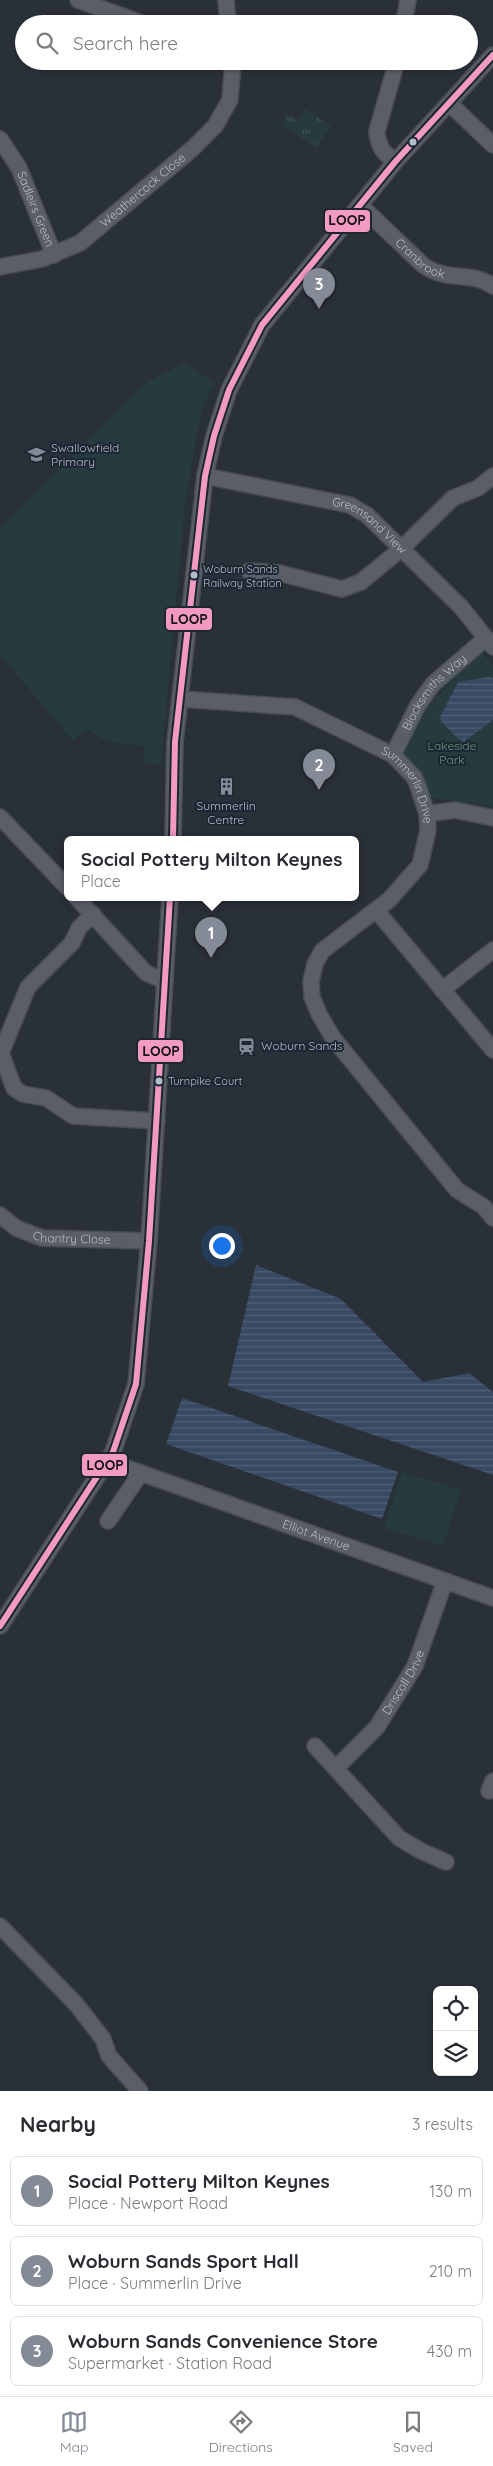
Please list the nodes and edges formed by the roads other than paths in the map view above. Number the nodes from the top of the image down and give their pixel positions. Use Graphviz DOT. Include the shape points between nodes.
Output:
graph roads {
  1 [pos="78,0"];
  2 [pos="226,0"];
  3 [pos="408,0"];
  4 [pos="119,15"];
  5 [pos="227,15"];
  6 [pos="406,15"];
  7 [pos="493,55"];
  8 [pos="232,70"];
  9 [pos="395,70"];
  10 [pos="449,103"];
  11 [pos="0,138"];
  12 [pos="493,145"];
  13 [pos="395,162"];
  14 [pos="360,205"];
  15 [pos="54,255"];
  16 [pos="0,267"];
  17 [pos="493,286"];
  18 [pos="205,476"];
  19 [pos="493,476"];
  20 [pos="402,548"];
  21 [pos="249,571"];
  22 [pos="490,643"];
  23 [pos="180,700"];
  24 [pos="393,755"];
  25 [pos="427,814"];
  26 [pos="0,817"];
  27 [pos="493,818"];
  28 [pos="173,836"];
  29 [pos="64,884"];
  30 [pos="80,901"];
  31 [pos="170,901"];
  32 [pos="376,910"];
  33 [pos="93,914"];
  34 [pos="493,950"];
  35 [pos="165,981"];
  36 [pos="442,990"];
  37 [pos="493,1050"];
  38 [pos="1,1052"];
  39 [pos="157,1121"];
  40 [pos="0,1215"];
  41 [pos="493,1218"];
  42 [pos="149,1241"];
  43 [pos="107,1461"];
  44 [pos="141,1473"];
  45 [pos="108,1521"];
  46 [pos="445,1581"];
  47 [pos="493,1598"];
  48 [pos="0,1626"];
  49 [pos="315,1746"];
  50 [pos="336,1768"];
  51 [pos="446,1862"];
  52 [pos="0,1926"];
  53 [pos="140,2091"];
  1 -- 4 [label="street"];
  2 -- 5 [label="street"];
  3 -- 6 [label="street"];
  7 -- 10 [label="street"];
  8 -- 15 [label="street, Weathercock Close" via="230,100 215,126 80,243"];
  9 -- 13 [label="street" via="378,131 378,143"];
  10 -- 12 [label="street"];
  10 -- 13 [label="street"];
  11 -- 15 [label="street, Sadleirs Green" via="19,168"];
  13 -- 14 [label="street"];
  14 -- 17 [label="street, Cranbrook" via="424,266 444,276 476,277"];
  14 -- 18 [label="street" via="262,326 229,390"];
  15 -- 16 [label="street, Weathercock Close" via="32,263"];
  18 -- 20 [label="street, Greensand View" via="350,505 367,515"];
  18 -- 23 [label="street"];
  19 -- 20 [label="street" via="478,488 453,498"];
  20 -- 21 [label="street" via="361,582 342,589 279,573"];
  20 -- 22 [label="street, Greensand View" via="461,607"];
  22 -- 24 [label="street, Blacksmiths Way" via="433,684 418,705"];
  23 -- 24 [label="street, Summerlin Drive" via="295,708"];
  23 -- 28 [label="street" via="175,742"];
  24 -- 25 [label="street, Summerlin Drive" via="414,777"];
  25 -- 27 [label="street" via="455,810"];
  25 -- 32 [label="street, Summerlin Drive" via="428,830 420,865"];
  26 -- 29 [label="street"];
  30 -- 33 [label="street"];
  31 -- 35 [label="street"];
  32 -- 36 [label="street"];
  32 -- 41 [label="street, Summerlin Drive" via="322,951 314,964 312,997 332,1038 457,1190 484,1207"];
  33 -- 35 [label="street" via="146,973"];
  33 -- 38 [label="street" via="79,928 72,943 28,987"];
  34 -- 36 [label="street"];
  35 -- 39 [label="street"];
  36 -- 37 [label="street"];
  38 -- 39 [label="street" via="14,1088 23,1094 46,1098 73,1116"];
  39 -- 42 [label="street"];
  40 -- 42 [label="street, Chantry Close" via="16,1228 42,1238"];
  42 -- 43 [label="street" via="136,1384"];
  43 -- 44 [label="street, Elliot Avenue"];
  43 -- 48 [label="street"];
  44 -- 45 [label="street"];
  44 -- 46 [label="street, Elliot Avenue"];
  46 -- 47 [label="street, Elliot Avenue"];
  46 -- 50 [label="street, Driscoll Drive" via="415,1666 377,1727"];
  49 -- 50 [label="street"];
  50 -- 51 [label="street" via="399,1838"];
  52 -- 53 [label="street" via="76,2004 103,2039 109,2056"];
}
